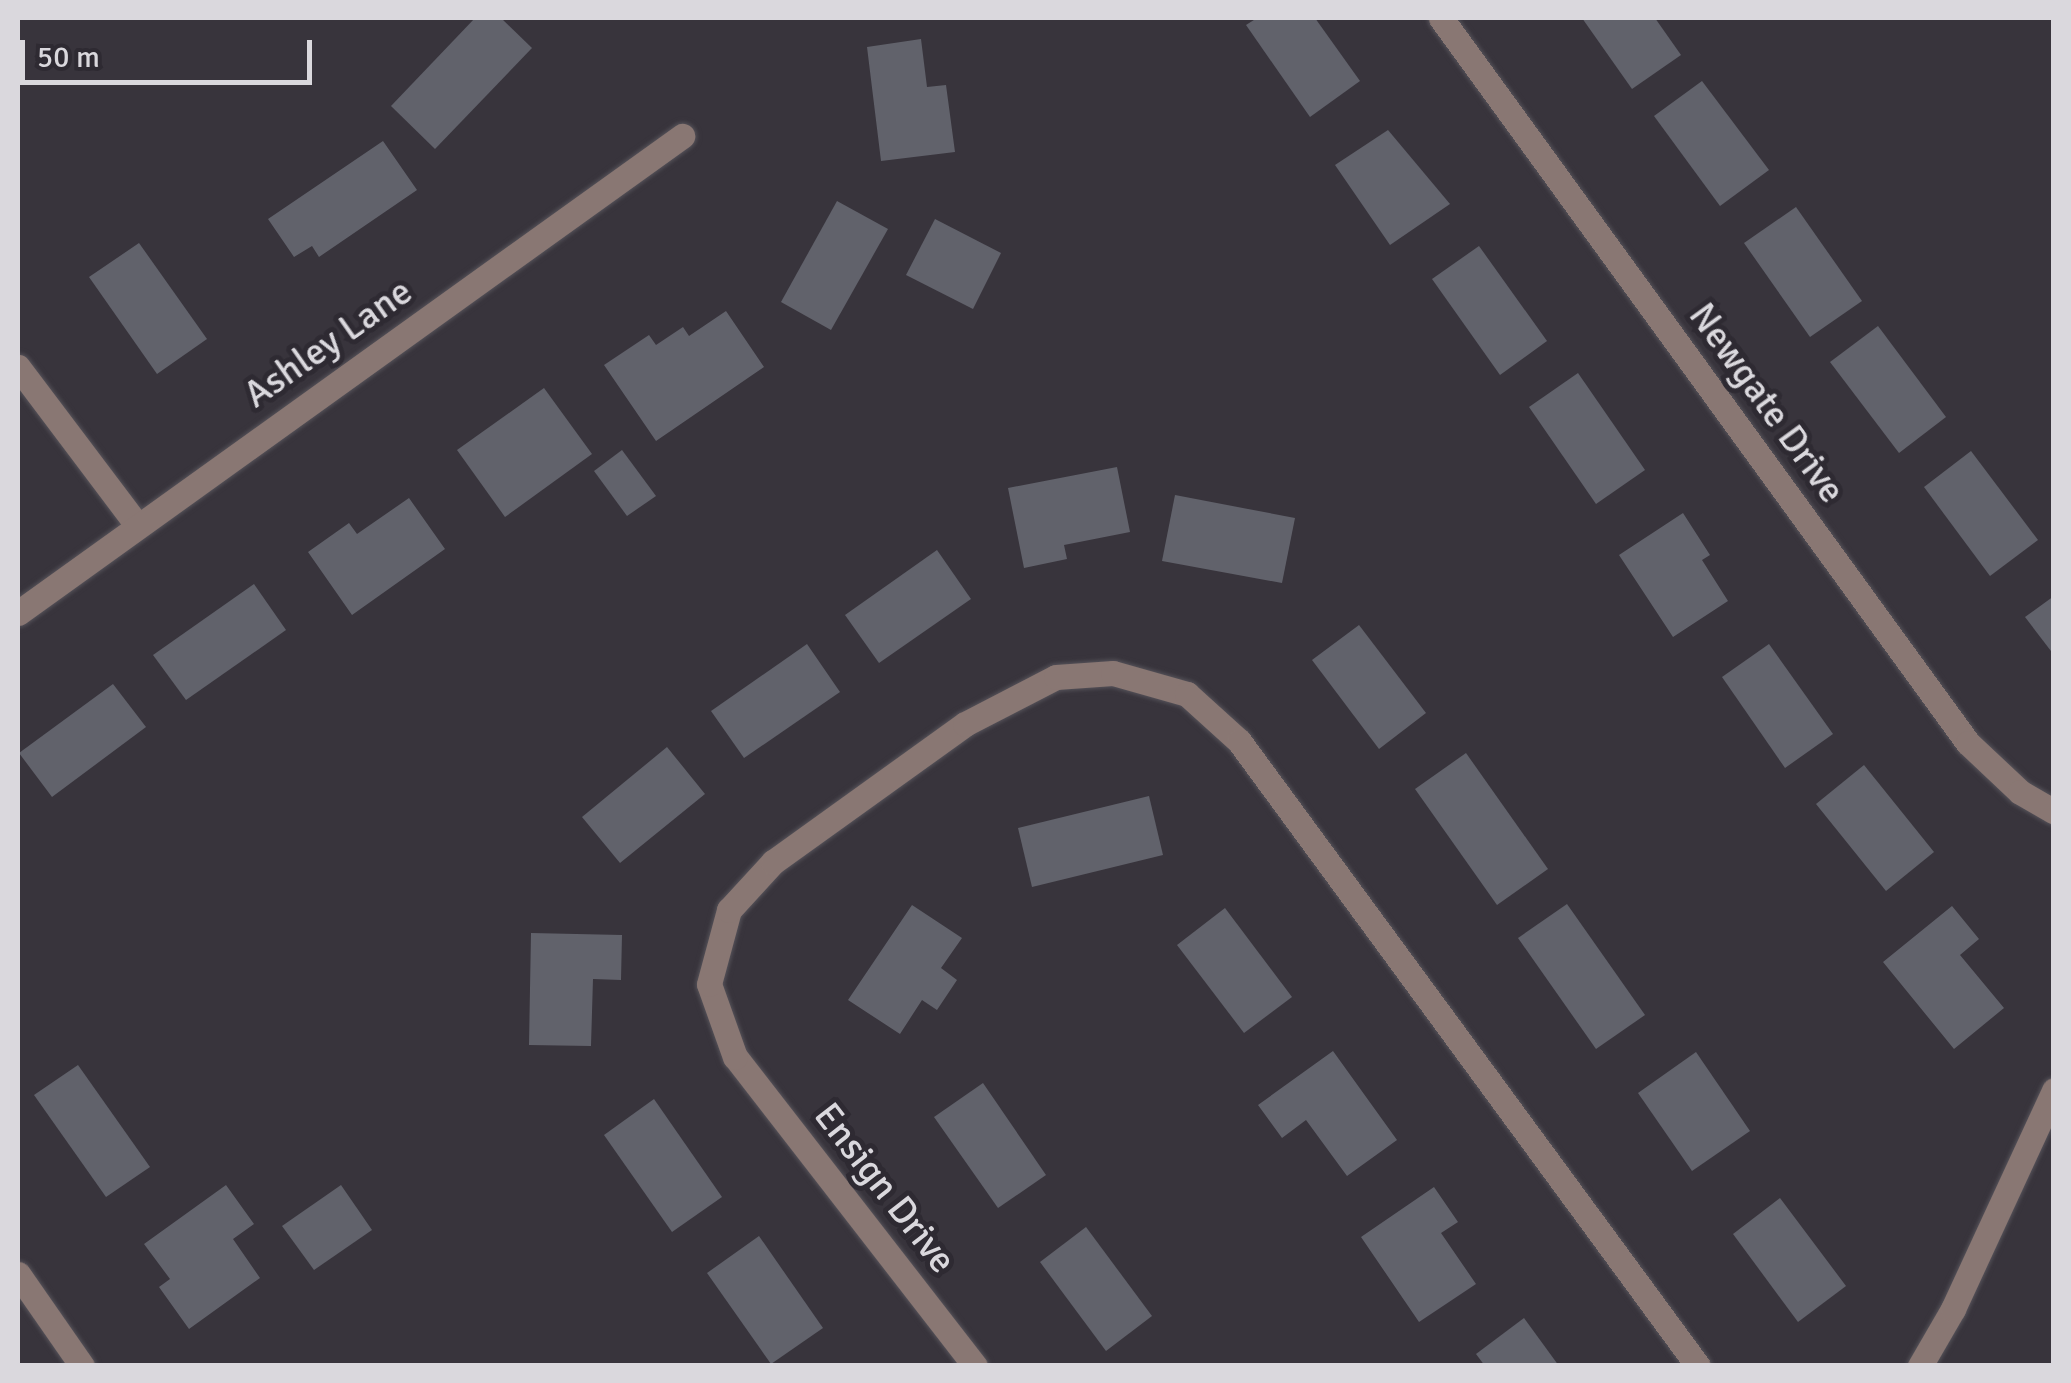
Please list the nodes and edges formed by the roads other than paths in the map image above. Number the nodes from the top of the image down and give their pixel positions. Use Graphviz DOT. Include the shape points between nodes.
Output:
graph roads {
  1 [pos="1441,18"];
  2 [pos="682,136"];
  3 [pos="18,367"];
  4 [pos="137,525"];
  5 [pos="18,613"];
  6 [pos="2054,812"];
  7 [pos="2054,1090"];
  8 [pos="18,1274"];
  9 [pos="82,1366"];
  10 [pos="975,1366"];
  11 [pos="1698,1366"];
  12 [pos="1920,1366"];
  1 -- 6 [label="street, Newgate Drive" via="1968,744 2020,792"];
  2 -- 4 [label="street, Ashley Lane"];
  3 -- 4 [label="street"];
  4 -- 5 [label="street, Ashley Lane"];
  7 -- 12 [label="street"];
  8 -- 9 [label="street"];
  10 -- 11 [label="street, Ensign Drive" via="735,1057 709,984 729,910 773,862 965,724 1056,676 1113,674 1187,694 1279,788"];
}
